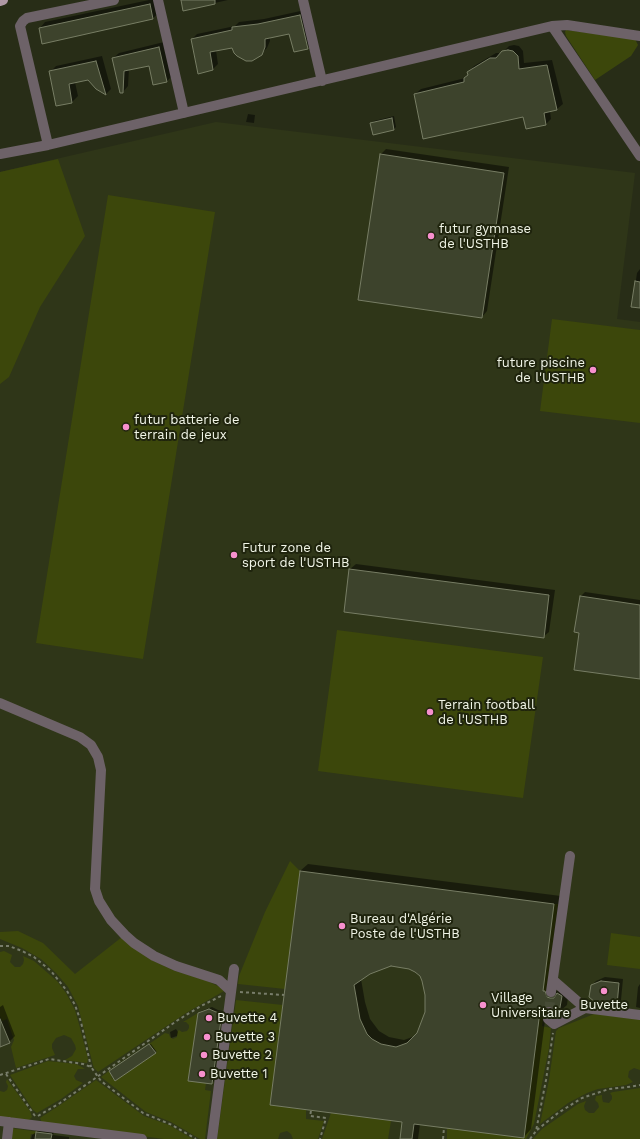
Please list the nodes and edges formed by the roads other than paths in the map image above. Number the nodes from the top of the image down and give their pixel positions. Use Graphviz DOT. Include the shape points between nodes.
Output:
graph roads {
  1 [pos="3,0"];
  2 [pos="114,0"];
  3 [pos="158,0"];
  4 [pos="303,0"];
  5 [pos="0,1"];
  6 [pos="552,26"];
  7 [pos="640,36"];
  8 [pos="322,81"];
  9 [pos="184,113"];
  10 [pos="48,144"];
  11 [pos="0,154"];
  12 [pos="640,156"];
  13 [pos="0,704"];
  14 [pos="570,856"];
  15 [pos="234,969"];
  16 [pos="553,980"];
  17 [pos="231,991"];
  18 [pos="551,992"];
  19 [pos="585,1008"];
  20 [pos="549,1012"];
  21 [pos="640,1015"];
  22 [pos="5,1121"];
  23 [pos="7,1139"];
  24 [pos="142,1139"];
  25 [pos="212,1139"];
  1 -- 5 [label="main road"];
  2 -- 10 [label="lane" via="27,18 20,26"];
  3 -- 9 [label="lane"];
  4 -- 8 [label="lane"];
  6 -- 7 [label="lane" via="567,25"];
  6 -- 8 [label="lane"];
  6 -- 12 [label="lane"];
  8 -- 9 [label="lane"];
  9 -- 10 [label="lane"];
  10 -- 11 [label="lane"];
  13 -- 17 [label="lane" via="80,737 91,746 98,757 101,770 96,889 99,901 111,920 129,939 154,956 219,980"];
  14 -- 16 [label="lane"];
  15 -- 17 [label="lane"];
  16 -- 18 [label="lane"];
  16 -- 19 [label="lane"];
  17 -- 25 [label="lane"];
  19 -- 20 [label="lane" via="554,1024 548,1019"];
  19 -- 21 [label="lane"];
  22 -- 23 [label="lane"];
  22 -- 24 [label="lane" via="35,1121"];
}
